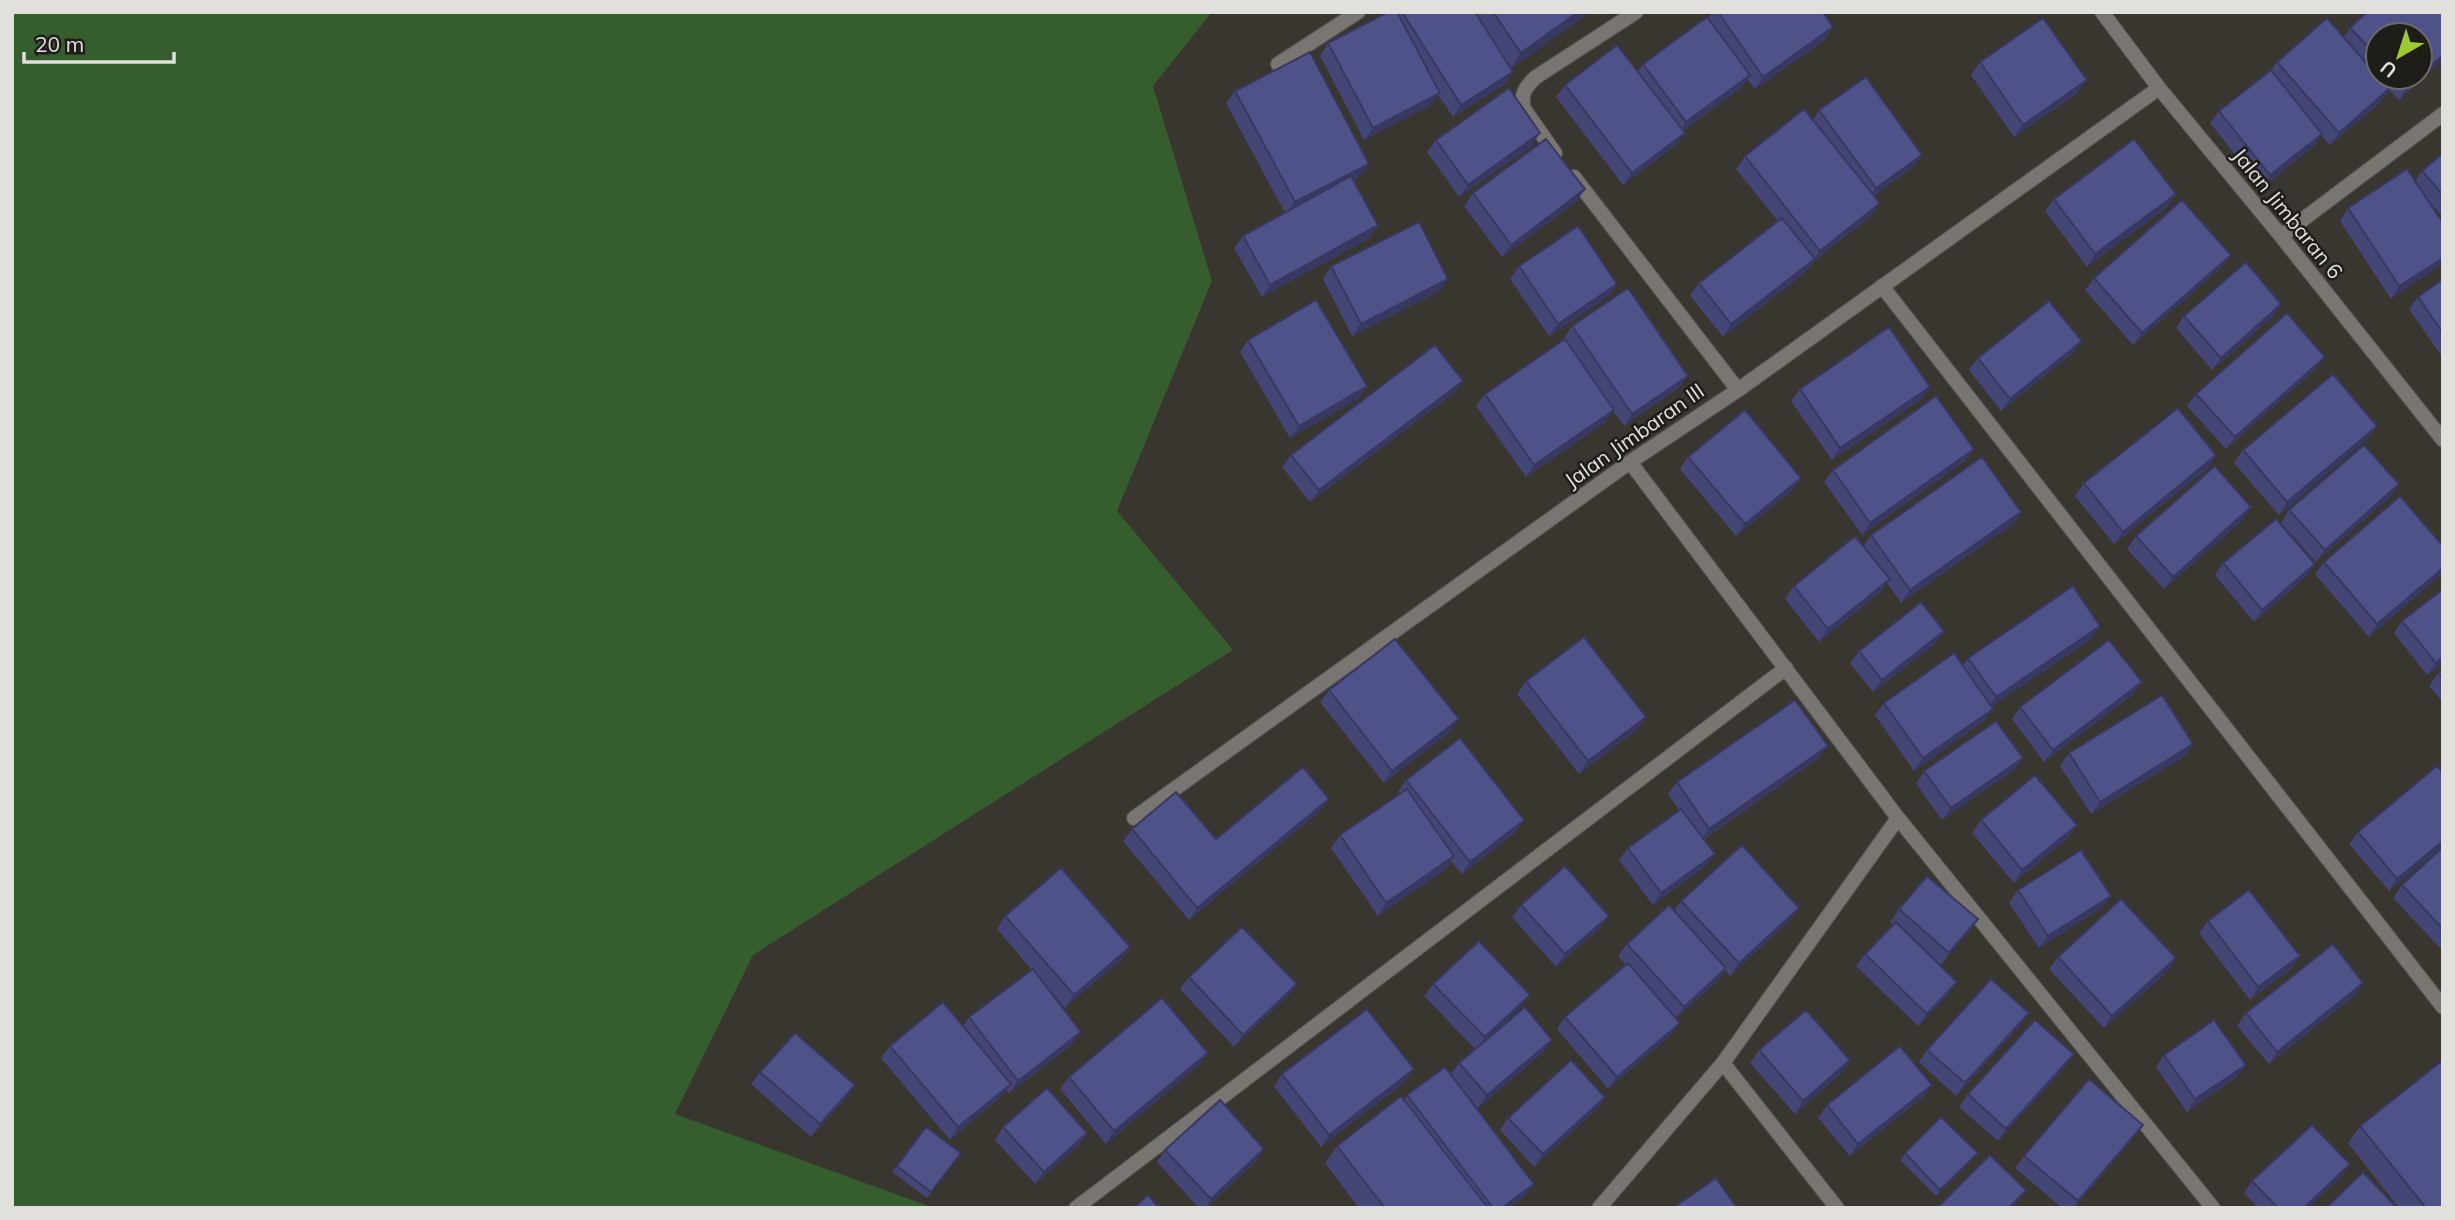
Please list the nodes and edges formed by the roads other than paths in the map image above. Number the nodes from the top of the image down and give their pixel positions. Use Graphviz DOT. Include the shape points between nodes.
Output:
graph roads {
  1 [pos="1358,12"];
  2 [pos="1636,12"];
  3 [pos="2102,12"];
  4 [pos="1278,64"];
  5 [pos="2159,88"];
  6 [pos="2443,114"];
  7 [pos="2281,236"];
  8 [pos="1882,286"];
  9 [pos="1738,390"];
  10 [pos="2443,440"];
  11 [pos="1630,462"];
  12 [pos="1786,668"];
  13 [pos="1134,818"];
  14 [pos="1898,818"];
  15 [pos="2443,1007"];
  16 [pos="1723,1063"];
  17 [pos="1076,1208"];
  18 [pos="1599,1208"];
  19 [pos="1837,1208"];
  20 [pos="2213,1208"];
  1 -- 4 [label="street"];
  2 -- 9 [label="street" via="1536,77 1525,89 1522,102 1530,119"];
  3 -- 5 [label="street, Jalan Jimbaran 6"];
  5 -- 7 [label="street, Jalan Jimbaran 6"];
  5 -- 8 [label="street, Jalan Jimbaran III"];
  6 -- 7 [label="street"];
  7 -- 10 [label="street, Jalan Jimbaran 6"];
  8 -- 9 [label="street, Jalan Jimbaran III"];
  8 -- 15 [label="street"];
  9 -- 11 [label="street, Jalan Jimbaran III"];
  11 -- 12 [label="street"];
  11 -- 13 [label="street, Jalan Jimbaran III"];
  12 -- 14 [label="street"];
  12 -- 17 [label="street"];
  14 -- 16 [label="street"];
  14 -- 20 [label="street"];
  16 -- 18 [label="street"];
  16 -- 19 [label="street"];
}
